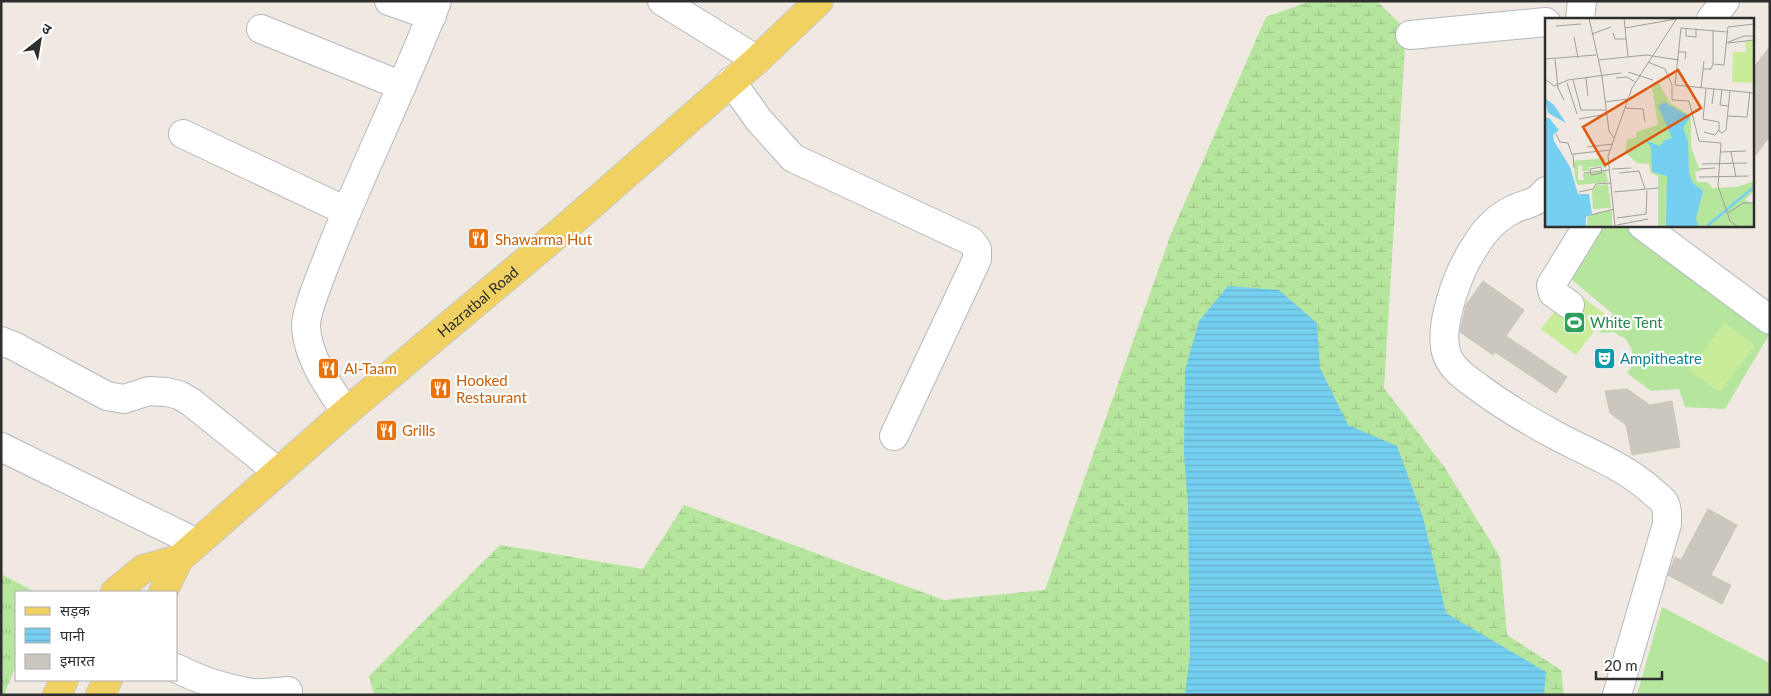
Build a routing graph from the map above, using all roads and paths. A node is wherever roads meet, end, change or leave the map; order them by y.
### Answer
1 (389, 1) edge
2 (662, 1) edge
3 (819, 1) edge
4 (1582, 1) edge
5 (1725, 1) edge
6 (435, 8) edge
7 (1579, 18) edge
8 (1712, 18) edge
9 (1545, 22) edge
10 (261, 29) dead end
11 (1410, 35) dead end
12 (757, 60) junction
13 (731, 82) junction
14 (402, 86) junction
15 (183, 134) dead end
16 (1545, 192) edge
17 (346, 211) junction
18 (1587, 226) edge
19 (1643, 226) edge
20 (1570, 305) dead end
21 (1770, 320) edge
22 (1, 341) edge
23 (346, 412) junction
24 (894, 436) dead end
25 (1, 448) edge
26 (278, 472) junction
27 (188, 551) junction
28 (116, 591) edge
29 (164, 591) edge
30 (178, 669) edge
31 (64, 681) edge
32 (107, 681) edge
33 (288, 691) dead end
34 (57, 695) edge
35 (100, 695) edge
36 (1617, 695) edge

1 - 6 street
2 - 12 street
3 - 12 main road, Hazratbal Road
4 - 7 street
5 - 8 street
6 - 14 street
9 - 11 street
10 - 14 street
12 - 13 main road, Hazratbal Road
13 - 23 main road, Hazratbal Road
13 - 24 street
14 - 17 street
15 - 17 street
16 - 36 street
17 - 23 street
18 - 20 street
19 - 21 street
22 - 26 street
23 - 26 main road, Hazratbal Road
25 - 27 street
26 - 27 main road, Hazratbal Road
27 - 28 main road, Hazratbal Road
27 - 29 main road, Hazratbal Road
30 - 33 street
31 - 34 main road
32 - 35 main road

